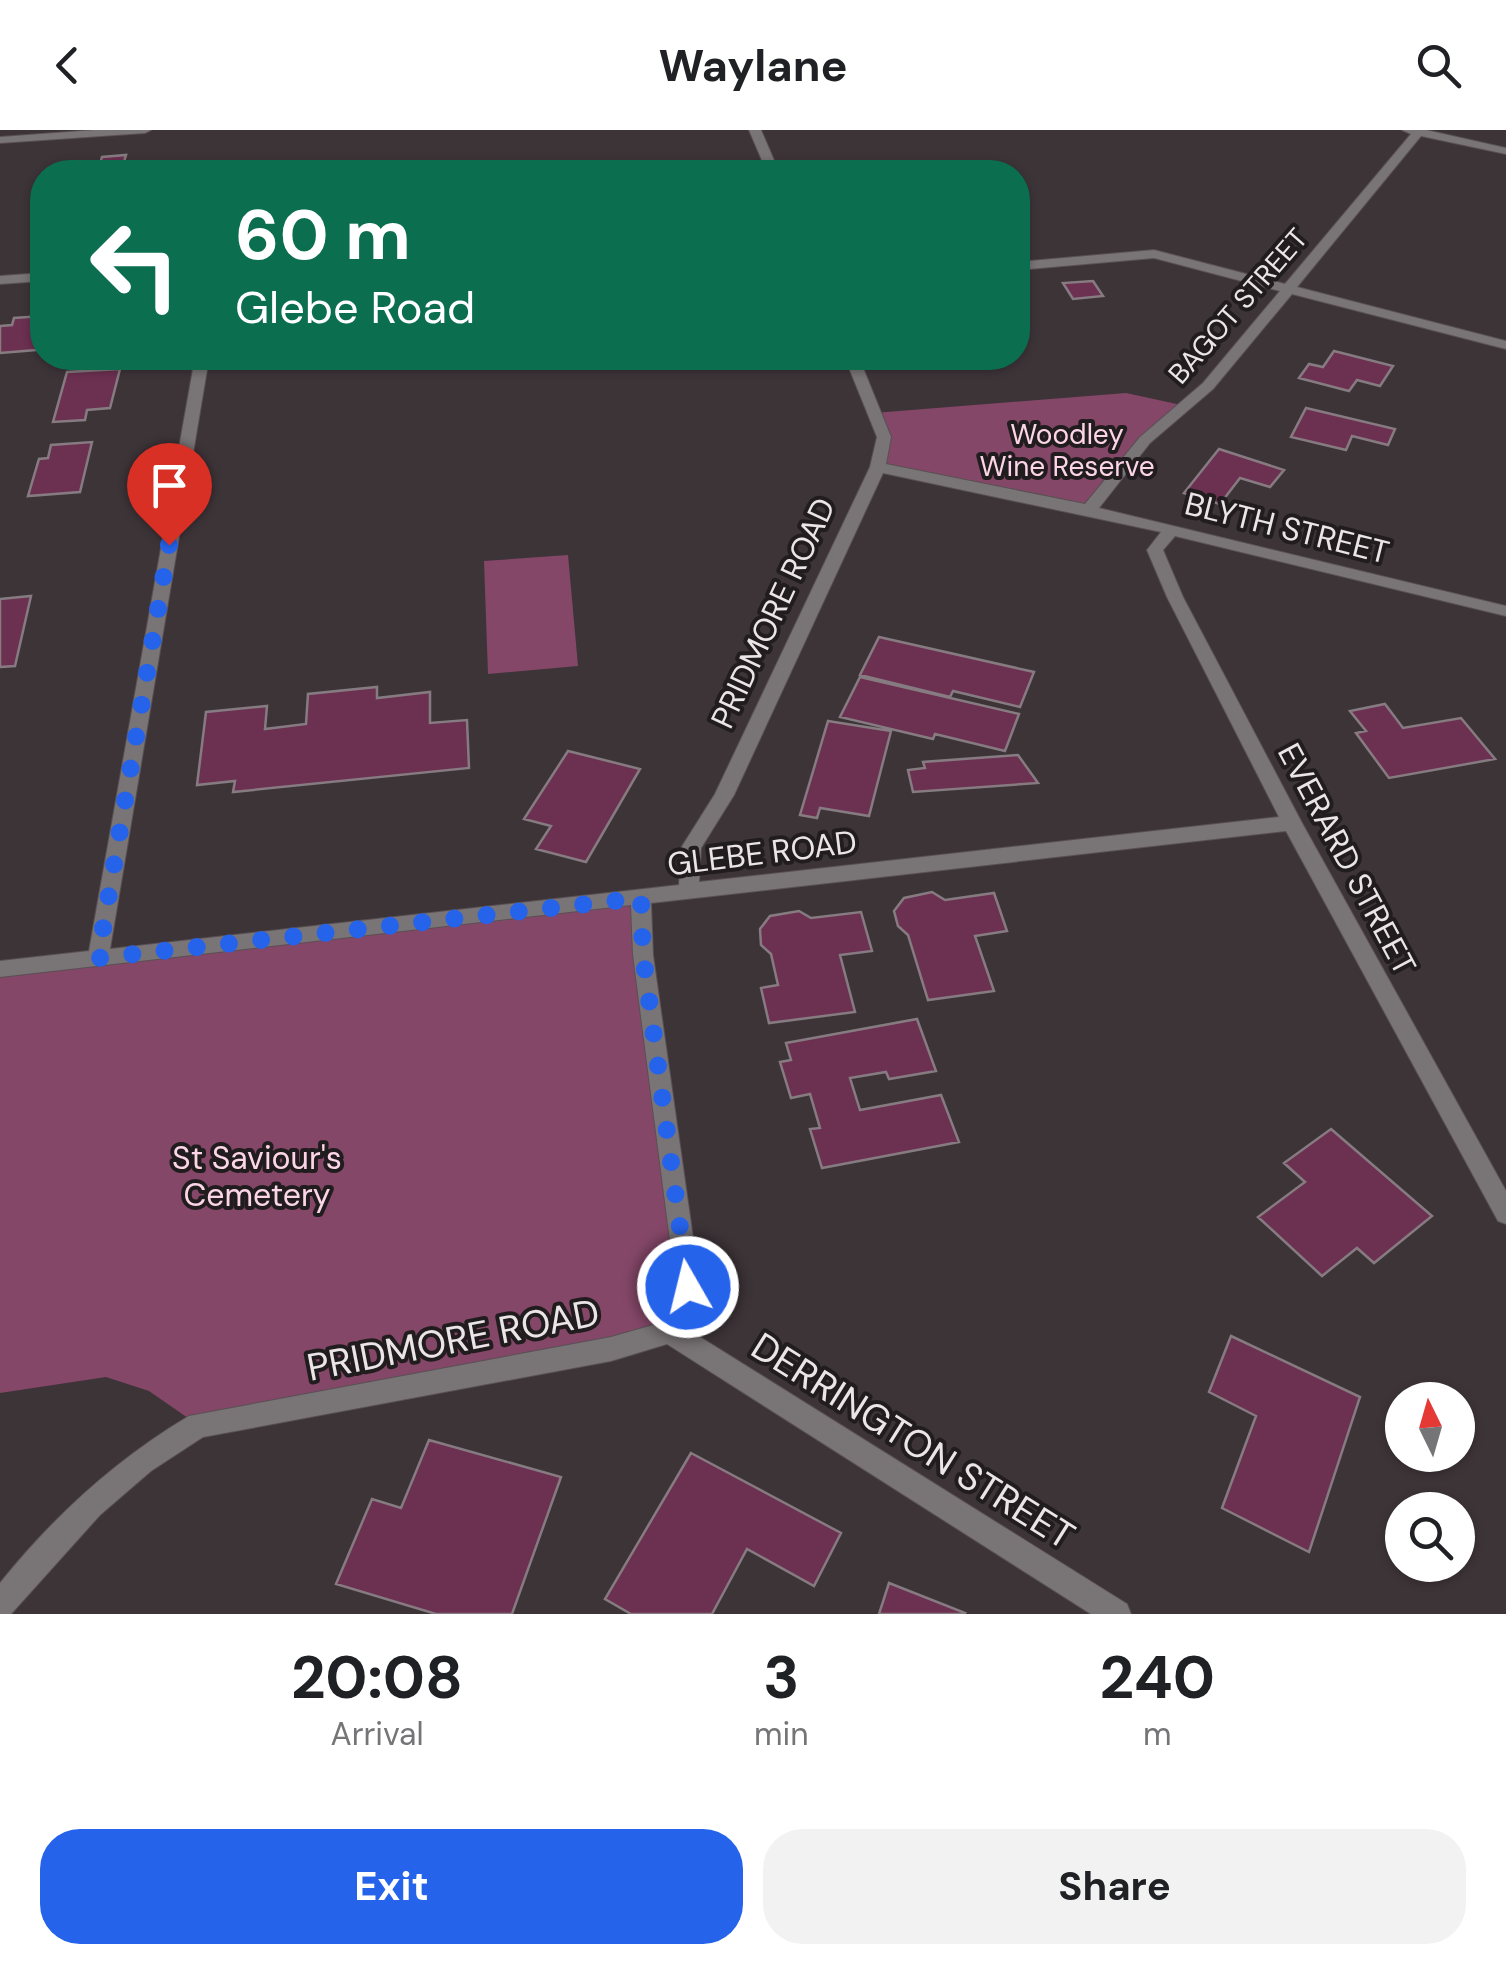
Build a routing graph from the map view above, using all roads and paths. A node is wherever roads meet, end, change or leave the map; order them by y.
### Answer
1 (146, 130) edge
2 (754, 130) edge
3 (1415, 131) edge
4 (0, 140) edge
5 (1506, 151) edge
6 (768, 160) edge
7 (1030, 265) edge
8 (30, 278) edge
9 (0, 280) edge
10 (1288, 289) junction
11 (1506, 344) edge
12 (200, 370) edge
13 (857, 370) edge
14 (878, 467) junction
15 (1089, 510) junction
16 (1171, 530) junction
17 (1506, 612) edge
18 (1292, 823) junction
19 (689, 892) junction
20 (641, 898) junction
21 (98, 958) junction
22 (0, 969) edge
23 (1506, 1214) edge
24 (669, 1332) junction
25 (0, 1605) edge
26 (1117, 1614) edge

1 - 4 street
2 - 6 street
3 - 5 street
3 - 10 street, BAGOT STREET
7 - 10 street
8 - 9 street
10 - 11 street
10 - 15 street, BAGOT STREET
12 - 21 street
13 - 14 street, PRIDMORE ROAD
14 - 15 street, BLYTH STREET
14 - 19 street, PRIDMORE ROAD
15 - 16 street, BLYTH STREET
16 - 17 street, BLYTH STREET
16 - 18 street, EVERARD STREET
18 - 19 street, GLEBE ROAD
18 - 23 street, EVERARD STREET
19 - 20 street, GLEBE ROAD
20 - 21 street, GLEBE ROAD
20 - 24 street
21 - 22 street, GLEBE ROAD
24 - 25 street, PRIDMORE ROAD
24 - 26 street, DERRINGTON STREET

